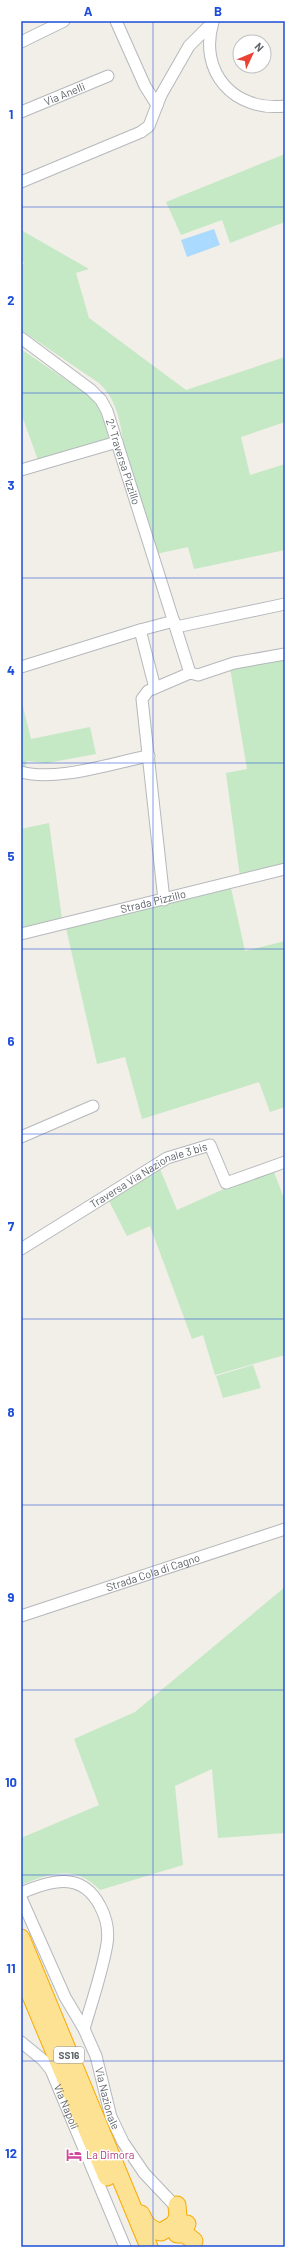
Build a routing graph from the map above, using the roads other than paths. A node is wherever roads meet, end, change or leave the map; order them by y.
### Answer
1 (64, 21) edge
2 (116, 21) edge
3 (213, 22) edge
4 (21, 42) edge
5 (108, 76) dead end
6 (157, 105) junction
7 (285, 106) edge
8 (21, 112) edge
9 (21, 182) edge
10 (21, 338) edge
11 (117, 442) junction
12 (21, 470) edge
13 (285, 604) edge
14 (175, 624) junction
15 (140, 630) junction
16 (285, 654) edge
17 (21, 667) edge
18 (190, 673) junction
19 (155, 688) junction
20 (149, 756) junction
21 (21, 772) edge
22 (285, 869) edge
23 (164, 900) junction
24 (21, 934) edge
25 (94, 1106) dead end
26 (21, 1137) edge
27 (285, 1162) edge
28 (21, 1249) edge
29 (285, 1529) edge
30 (21, 1616) edge
31 (21, 1893) edge
32 (21, 1898) edge
33 (21, 1938) edge
34 (23, 1976) edge
35 (21, 2003) edge
36 (21, 2010) edge
37 (43, 2026) junction
38 (84, 2029) junction
39 (21, 2042) edge
40 (117, 2171) junction
41 (177, 2205) joint
42 (179, 2228) junction
43 (195, 2244) edge
44 (125, 2247) edge
45 (136, 2247) edge
46 (149, 2247) edge
47 (160, 2247) edge

1 - 4 street
2 - 6 street
3 - 6 street
3 - 7 street
5 - 8 street, Via Anelli
6 - 9 street
10 - 11 street, 2^ Traversa Pizzillo
11 - 12 street
11 - 14 street, 2^ Traversa Pizzillo
13 - 14 street
14 - 15 street
14 - 18 street, 2^ Traversa Pizzillo
15 - 17 street
15 - 19 street
16 - 18 street
18 - 19 street
19 - 20 street
20 - 21 street
20 - 23 street
22 - 23 street, Strada Pizzillo
23 - 24 street, Strada Pizzillo
25 - 26 street
27 - 28 street, Traversa Via Nazionale 3 bis
29 - 30 street, Strada Cola di Cagno
31 - 38 street
32 - 38 street, Via Nazionale
33 - 40 highway, SS16
34 - 35 highway
34 - 37 highway, SS16
36 - 37 highway
37 - 45 highway, SS16
38 - 41 street, Via Nazionale
39 - 44 street, Via Napoli
40 - 42 highway
40 - 46 highway, SS16
41 - 42 highway
42 - 43 highway
42 - 47 highway

